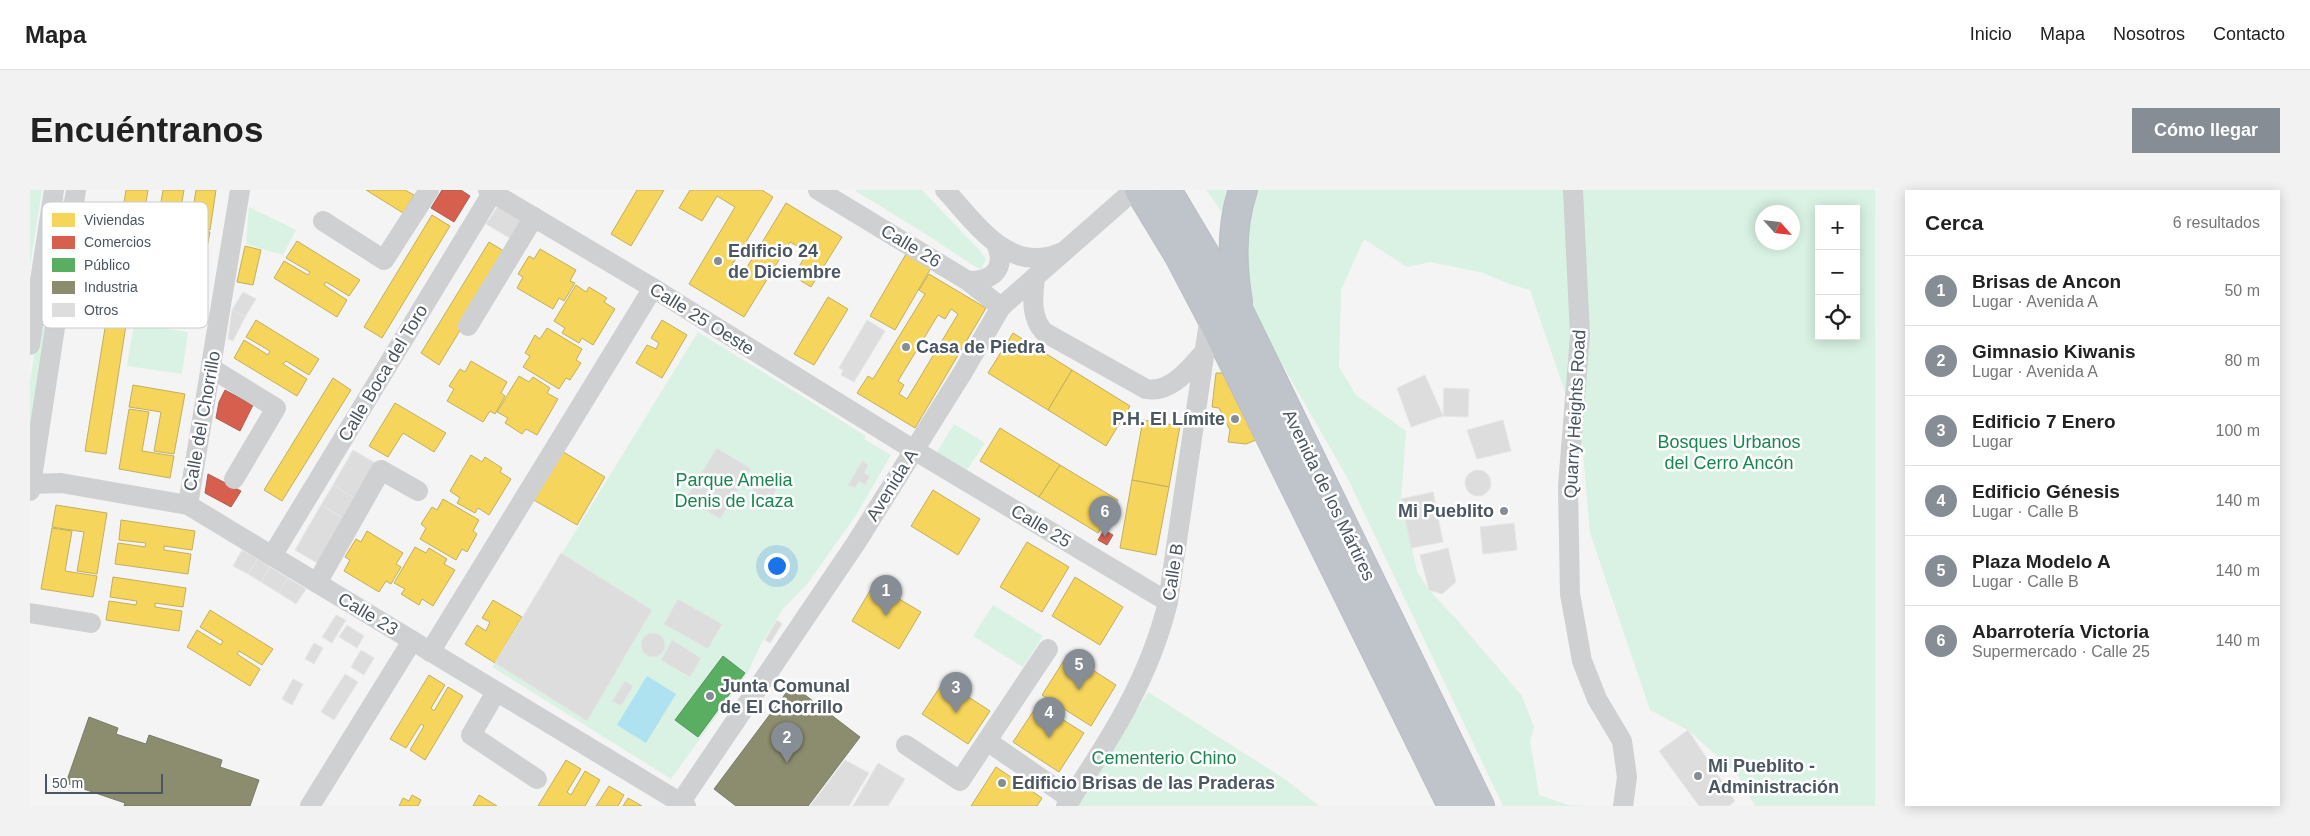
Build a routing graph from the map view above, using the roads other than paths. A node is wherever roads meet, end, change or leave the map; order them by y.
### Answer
1 (240, 190) edge
2 (429, 190) edge
3 (818, 190) edge
4 (945, 190) edge
5 (1243, 190) edge
6 (1573, 190) edge
7 (492, 191) edge
8 (1147, 192) edge
9 (53, 196) edge
10 (75, 196) edge
11 (534, 217) junction
12 (323, 221) dead end
13 (997, 246) junction
14 (1067, 250) junction
15 (42, 267) edge
16 (1035, 276) junction
17 (968, 281) junction
18 (653, 288) junction
19 (1000, 307) junction
20 (1240, 313) junction
21 (1210, 315) junction
22 (468, 326) dead end
23 (55, 328) edge
24 (30, 345) edge
25 (1206, 350) junction
26 (211, 368) junction
27 (914, 450) junction
28 (234, 479) dead end
29 (30, 486) edge
30 (418, 491) dead end
31 (188, 505) junction
32 (272, 556) junction
33 (317, 583) junction
34 (1168, 602) junction
35 (30, 613) edge
36 (91, 623) dead end
37 (412, 641) junction
38 (1048, 649) dead end
39 (430, 652) junction
40 (496, 692) junction
41 (987, 741) junction
42 (906, 745) dead end
43 (537, 779) dead end
44 (1068, 802) edge
45 (682, 805) edge
46 (310, 806) edge
47 (1452, 806) edge
48 (1480, 806) edge
49 (1623, 806) edge

1 - 26 street, Calle del Chorrillo
2 - 12 street
3 - 17 street, Calle 26
4 - 13 street
5 - 20 highway
6 - 49 street, Quarry Heights Road
7 - 11 street, Calle 25 Oeste
7 - 32 street, Calle Boca del Toro
8 - 14 street, Avenida A
8 - 20 highway, Avenida de los Mártires
8 - 21 highway, Avenida de los Mártires
9 - 10 street
11 - 18 street, Calle 25 Oeste
11 - 22 street
13 - 14 street
13 - 17 street
14 - 16 street, Avenida A
15 - 24 street
16 - 19 street, Avenida A
16 - 25 street
17 - 19 street, Calle 26
18 - 27 street, Calle 25 Oeste
18 - 39 street
19 - 27 street, Avenida A
20 - 48 highway, Avenida de los Mártires
21 - 25 street, Calle B
21 - 47 highway, Avenida de los Mártires
23 - 29 street
25 - 34 street, Calle B
26 - 28 street
26 - 31 street, Calle del Chorrillo
27 - 34 street, Calle 25
27 - 45 street, Avenida A
29 - 31 street, Calle 23
30 - 33 street
31 - 32 street, Calle 23
32 - 33 street, Calle 23
33 - 37 street, Calle 23
34 - 44 street, Calle B
35 - 36 street
37 - 39 street, Calle 23
37 - 46 street
38 - 41 street
39 - 40 street, Calle 23
40 - 43 street
40 - 45 street, Calle 23
41 - 42 street
41 - 44 street

